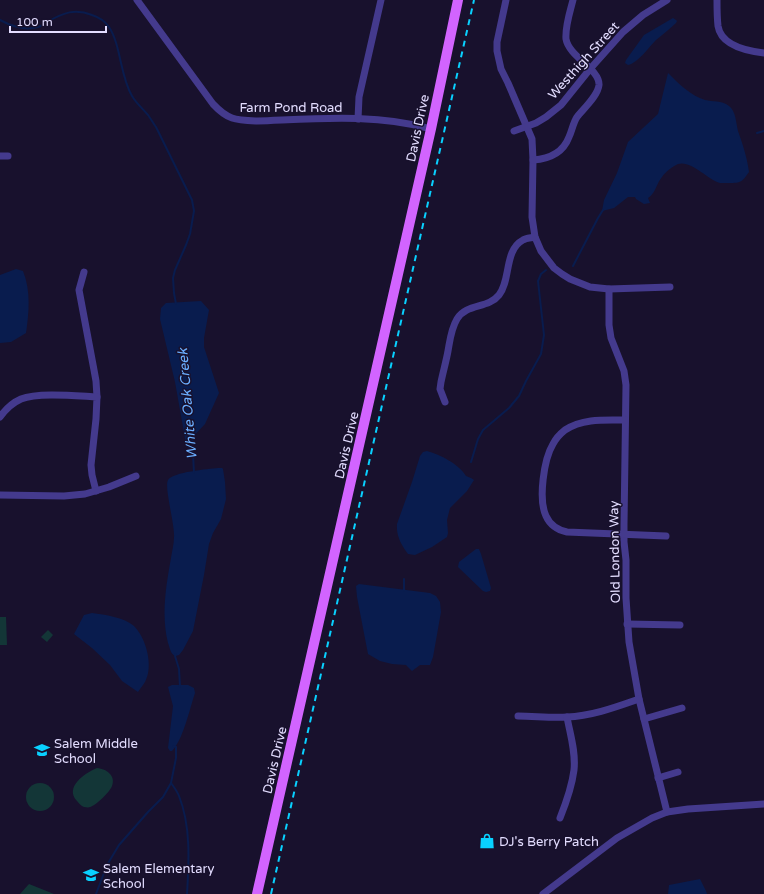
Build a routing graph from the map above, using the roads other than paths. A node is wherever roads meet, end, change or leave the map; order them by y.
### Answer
1 (137, 0) edge
2 (381, 0) edge
3 (458, 0) edge
4 (506, 0) edge
5 (573, 0) edge
6 (667, 0) edge
7 (717, 0) edge
8 (659, 2) edge
9 (764, 52) edge
10 (590, 69) junction
11 (358, 119) junction
12 (526, 126) junction
13 (431, 129) junction
14 (514, 131) dead end
15 (0, 156) edge
16 (8, 156) dead end
17 (533, 160) junction
18 (535, 237) junction
19 (84, 272) dead end
20 (670, 287) dead end
21 (609, 289) junction
22 (97, 397) junction
23 (445, 402) dead end
24 (0, 417) edge
25 (626, 420) junction
26 (136, 476) dead end
27 (96, 491) junction
28 (0, 495) edge
29 (624, 534) junction
30 (666, 536) dead end
31 (627, 624) junction
32 (680, 624) dead end
33 (639, 699) junction
34 (682, 708) dead end
35 (518, 716) dead end
36 (567, 717) junction
37 (644, 719) junction
38 (678, 772) dead end
39 (658, 778) junction
40 (764, 804) edge
41 (667, 812) junction
42 (560, 818) dead end
43 (257, 894) edge
44 (543, 894) edge

1 - 11 street, Farm Pond Road
2 - 11 street
3 - 13 main road, Davis Drive
4 - 12 street
5 - 10 street
6 - 8 street, Westhigh Street
7 - 9 street
8 - 10 street, Westhigh Street
10 - 12 street, Westhigh Street
10 - 17 street
11 - 13 street, Farm Pond Road
12 - 14 street, Westhigh Street
12 - 17 street
13 - 43 main road, Davis Drive
15 - 16 street
17 - 18 street
18 - 21 street
18 - 23 street
19 - 22 street
20 - 21 street
21 - 25 street, Old London Way
22 - 24 street
22 - 27 street
25 - 29 street, Old London Way
25 - 29 street
26 - 27 street
27 - 28 street
29 - 30 street
29 - 31 street, Old London Way
31 - 32 street
31 - 33 street, Old London Way
33 - 36 street
33 - 37 street, Old London Way
34 - 37 street
35 - 36 street
36 - 42 street
37 - 39 street, Old London Way
38 - 39 street
39 - 41 street, Old London Way
40 - 41 street
41 - 44 street

